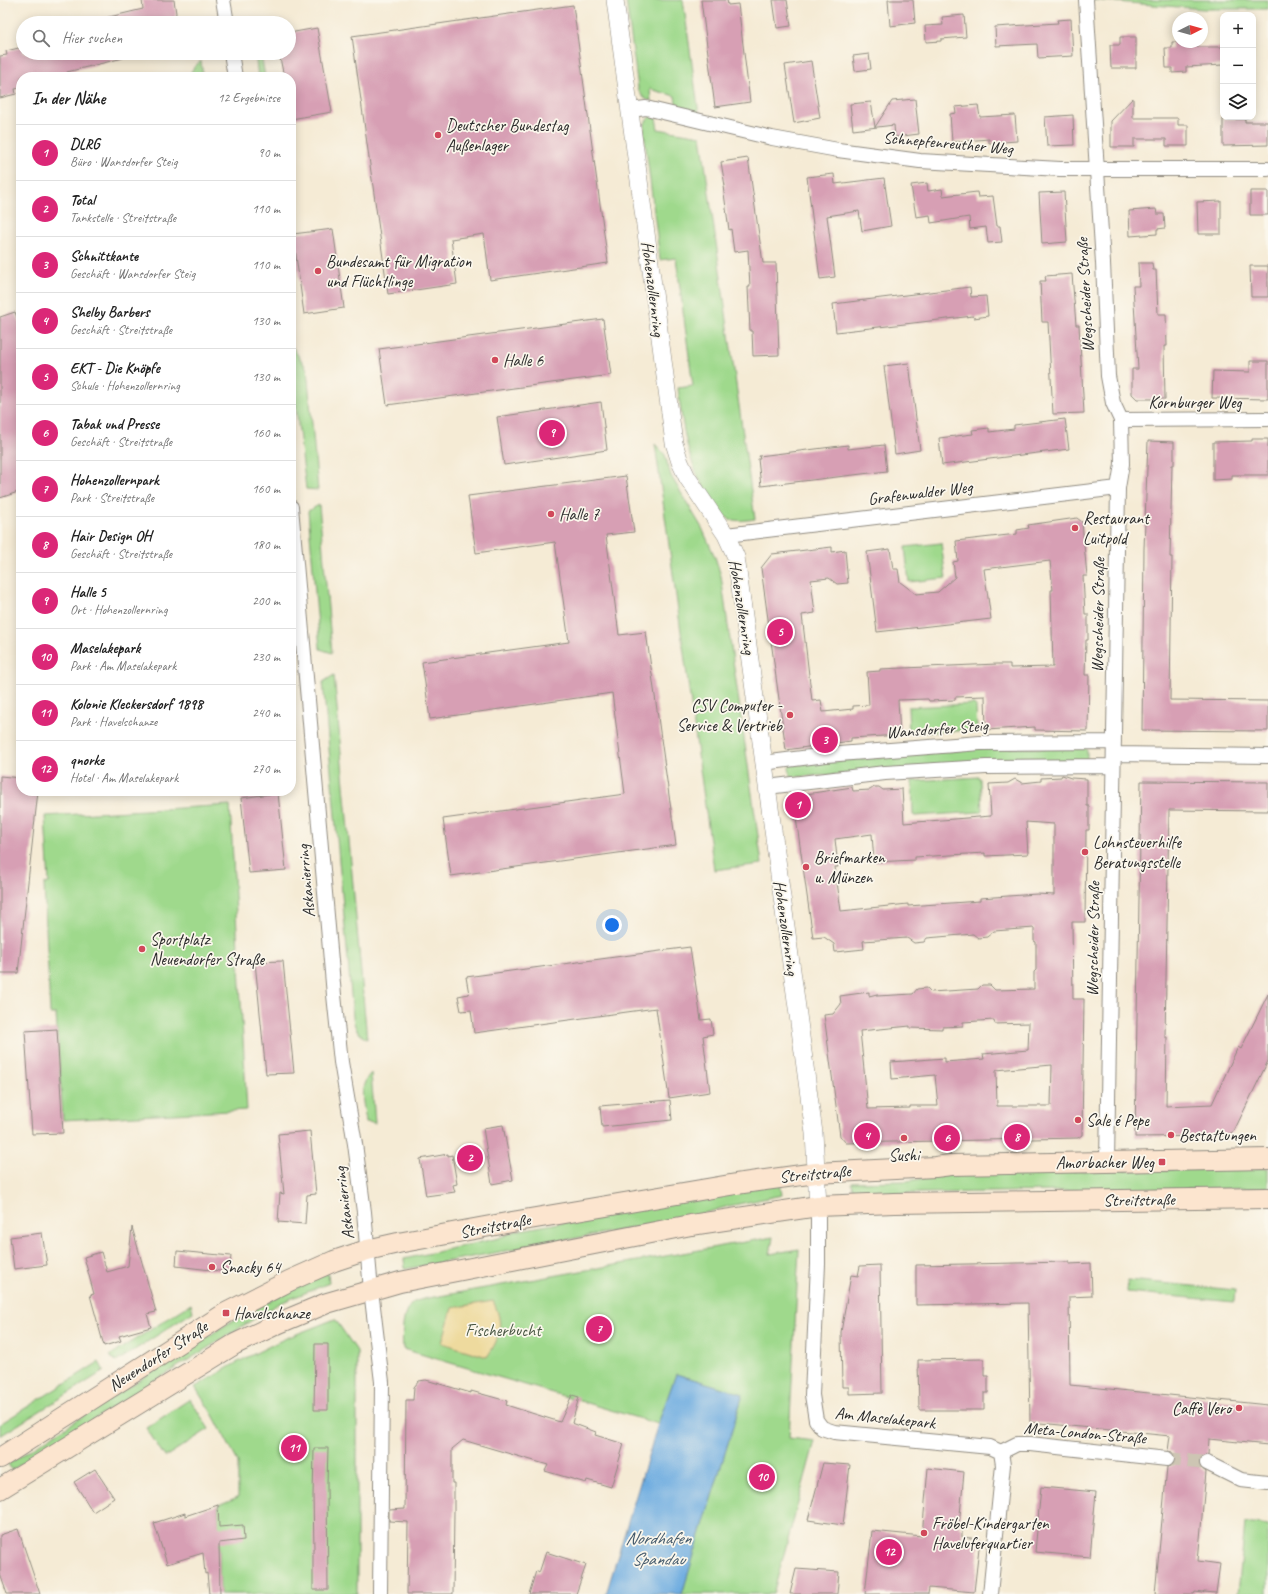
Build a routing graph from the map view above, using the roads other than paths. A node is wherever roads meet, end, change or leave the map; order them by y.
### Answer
1 (223, 0) edge
2 (616, 0) edge
3 (1086, 0) edge
4 (226, 16) edge
5 (232, 60) edge
6 (234, 72) edge
7 (630, 110) junction
8 (1268, 169) edge
9 (1096, 170) junction
10 (1268, 419) edge
11 (1121, 420) junction
12 (1118, 488) junction
13 (726, 534) junction
14 (296, 564) edge
15 (1114, 754) junction
16 (1268, 756) edge
17 (763, 763) junction
18 (767, 787) junction
19 (1268, 1159) edge
20 (1107, 1162) junction
21 (816, 1173) junction
22 (1268, 1198) edge
23 (818, 1206) junction
24 (368, 1250) junction
25 (371, 1290) junction
26 (1001, 1452) junction
27 (0, 1458) edge
28 (1168, 1459) tunnel mouth
29 (1207, 1463) tunnel mouth
30 (1268, 1483) edge
31 (0, 1489) edge
32 (380, 1594) edge
33 (990, 1594) edge

1 - 4 street
2 - 7 street, Hohenzollernring
3 - 9 street, Wegscheider Straße
5 - 6 street
7 - 9 street, Schnepfenreuther Weg
7 - 13 street, Hohenzollernring
8 - 9 street, Schnepfenreuther Weg
9 - 11 street, Wegscheider Straße
10 - 11 street, Kornburger Weg
11 - 12 street, Wegscheider Straße
12 - 13 street, Grafenwalder Weg
12 - 15 street, Wegscheider Straße
13 - 17 street, Hohenzollernring
14 - 24 street, Askanierring
15 - 16 street, Wansdorfer Steig
15 - 17 street, Wansdorfer Steig
15 - 18 street, Wansdorfer Steig
15 - 20 street, Wegscheider Straße
17 - 18 street, Hohenzollernring
18 - 21 street, Hohenzollernring
19 - 20 main road, Streitstraße
20 - 21 main road, Streitstraße
21 - 23 street, Hohenzollernring
21 - 24 main road, Streitstraße
22 - 23 main road, Streitstraße
23 - 25 main road, Streitstraße
23 - 26 street, Am Maselakepark
24 - 25 street
24 - 27 main road, Neuendorfer Straße
25 - 31 main road, Neuendorfer Straße
25 - 32 street
26 - 28 street, Meta-London-Straße
26 - 33 street
29 - 30 street

